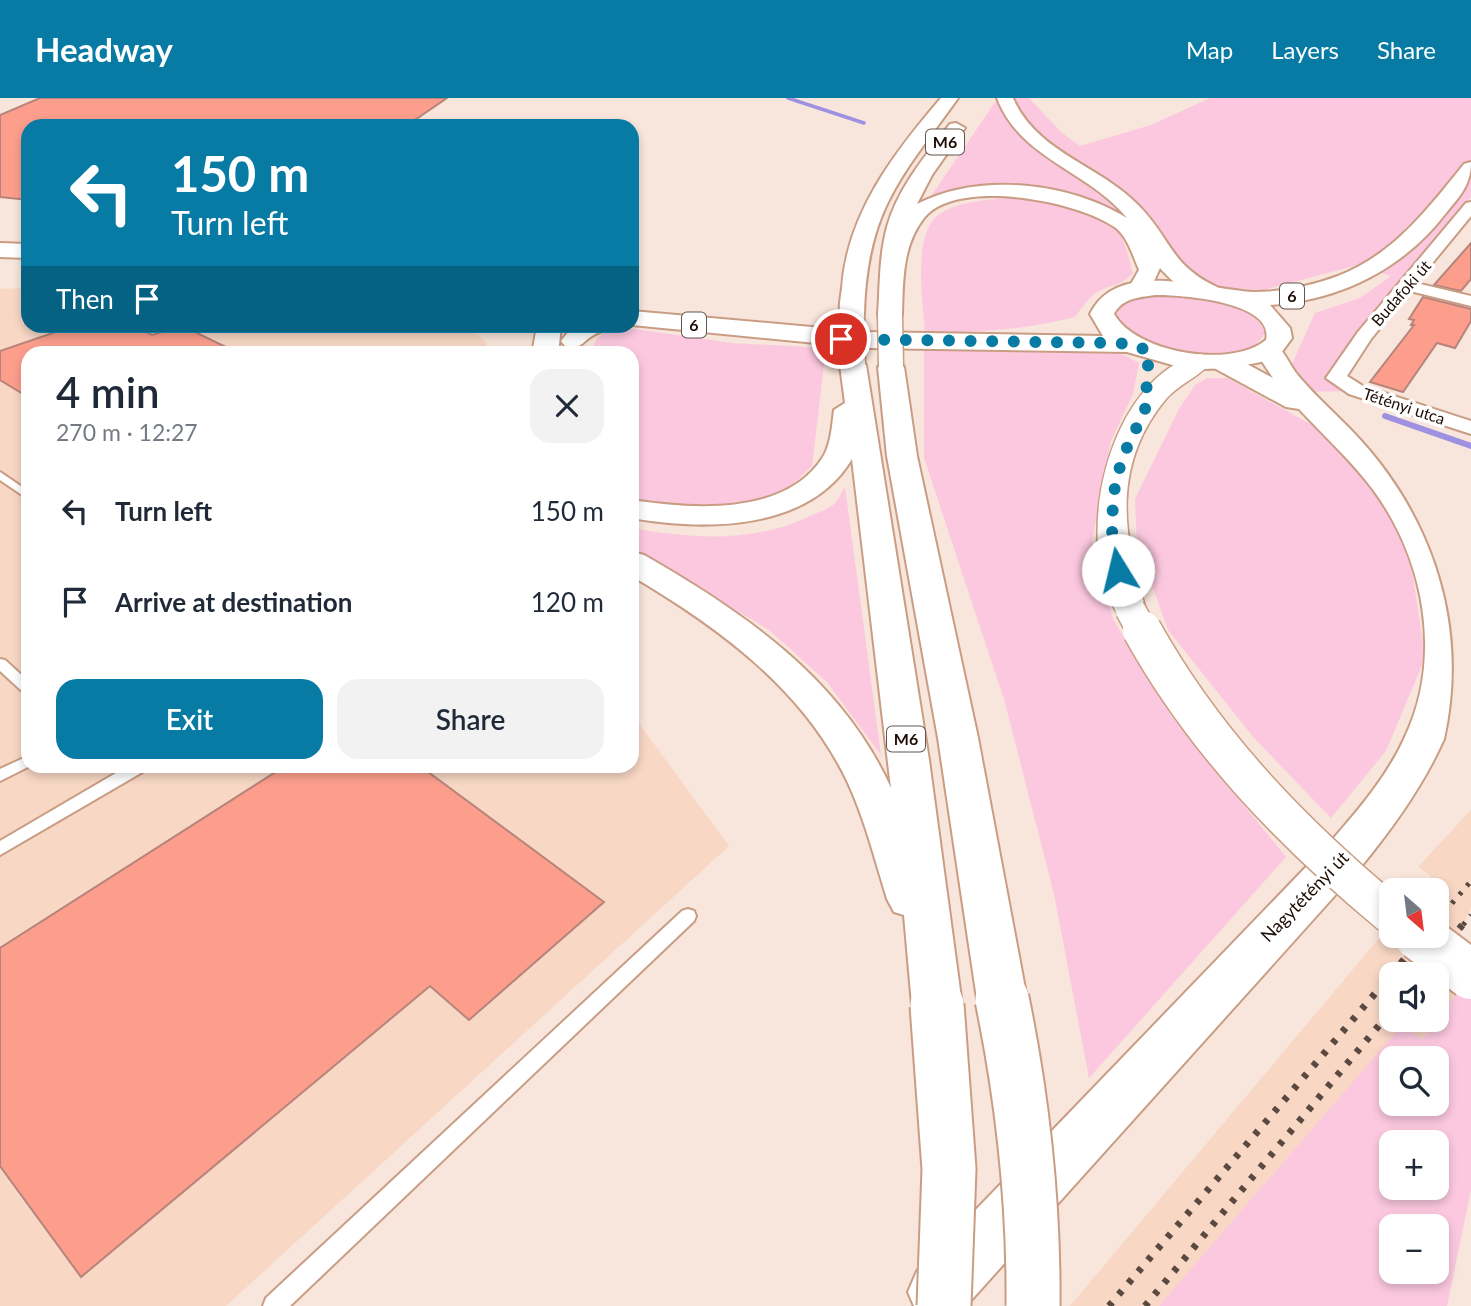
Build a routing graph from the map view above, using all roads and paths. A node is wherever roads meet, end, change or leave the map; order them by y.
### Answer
1 (950, 98) edge
2 (1005, 98) edge
3 (971, 108) dead end
4 (1471, 168) edge
5 (1462, 191) edge
6 (1466, 213) edge
7 (1435, 214) junction
8 (1421, 232) junction
9 (1454, 239) junction
10 (0, 250) edge
11 (21, 251) edge
12 (893, 261) junction
13 (1360, 277) junction
14 (1408, 286) junction
15 (1140, 289) junction
16 (1215, 293) junction
17 (1471, 301) edge
18 (639, 319) edge
19 (1103, 321) junction
20 (1273, 321) junction
21 (980, 342) junction
22 (1140, 348) junction
23 (1268, 351) junction
24 (1212, 361) junction
25 (853, 373) junction
26 (1331, 400) junction
27 (1145, 410) junction
28 (1471, 428) edge
29 (1, 476) edge
30 (21, 491) edge
31 (639, 510) edge
32 (639, 566) edge
33 (0, 663) edge
34 (21, 682) edge
35 (21, 765) edge
36 (129, 773) edge
37 (0, 776) edge
38 (0, 849) edge
39 (1379, 905) edge
40 (688, 916) dead end
41 (1435, 948) edge
42 (1471, 975) edge
43 (935, 985) junction
44 (274, 1306) edge
45 (925, 1306) edge
46 (944, 1306) edge
47 (1033, 1306) edge

1 - 25 main road, M6, bridge
2 - 16 main road
3 - 12 main road, M6
4 - 5 main road, Budafoki út / 6
5 - 7 main road, Budafoki út / 6
6 - 7 street
6 - 9 street, Budafoki út
7 - 8 main road, Budafoki út / 6
8 - 9 street
8 - 13 main road, Budafoki út / 6
9 - 14 street, Budafoki út
10 - 11 main road
12 - 15 main road
12 - 47 main road, M6, bridge
13 - 16 main road, Budafoki út / 6
13 - 20 main road, Budafoki út / 6
14 - 17 street
14 - 26 street, Budafoki út
15 - 16 main road, 6
15 - 19 main road, 6
16 - 20 main road, 6
18 - 21 main road, 6
19 - 21 main road, 6
19 - 22 main road, 6
20 - 23 main road, 6
21 - 22 main road, 6
22 - 24 main road, 6
22 - 27 street
23 - 24 main road, 6
23 - 26 main road, Nagytétényi út
24 - 26 main road, Nagytétényi út
24 - 27 street
25 - 31 main road
25 - 43 main road, M6
26 - 28 street, Tétényi utca
26 - 45 main road, Nagytétényi út
27 - 39 street, bridge
29 - 30 lane
32 - 43 main road
33 - 34 lane
35 - 37 lane
36 - 38 lane
40 - 44 lane
41 - 42 street, bridge
43 - 46 main road, M6, bridge

